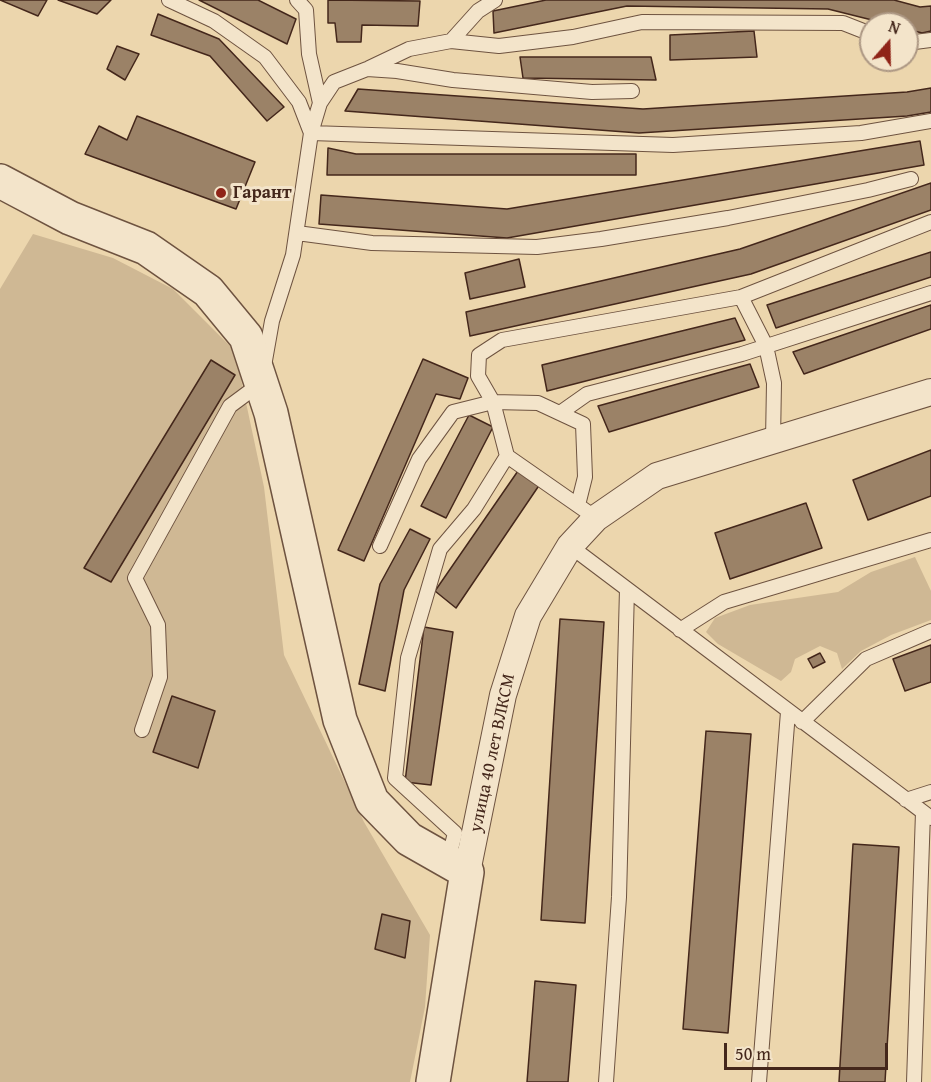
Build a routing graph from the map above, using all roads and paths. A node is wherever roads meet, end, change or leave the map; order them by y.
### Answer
1 (169, 0) edge
2 (297, 0) edge
3 (495, 0) edge
4 (475, 6) edge
5 (859, 29) edge
6 (451, 40) junction
7 (367, 69) junction
8 (632, 92) dead end
9 (320, 103) junction
10 (931, 122) edge
11 (311, 133) junction
12 (911, 179) dead end
13 (0, 181) edge
14 (931, 222) edge
15 (297, 233) junction
16 (931, 293) edge
17 (741, 297) junction
18 (766, 346) junction
19 (261, 383) junction
20 (929, 390) edge
21 (492, 402) junction
22 (560, 413) junction
23 (773, 440) junction
24 (507, 456) junction
25 (587, 511) junction
26 (931, 540) edge
27 (380, 546) dead end
28 (570, 546) junction
29 (627, 589) junction
30 (680, 630) junction
31 (931, 631) edge
32 (788, 712) junction
33 (802, 722) junction
34 (142, 730) dead end
35 (931, 792) edge
36 (906, 800) junction
37 (927, 815) edge
38 (458, 866) junction
39 (433, 1082) edge
40 (606, 1082) edge
41 (759, 1082) edge
42 (914, 1082) edge

1 - 11 lane
2 - 9 lane
3 - 4 lane
4 - 6 lane
5 - 6 lane
6 - 7 lane
7 - 8 lane
7 - 9 lane
9 - 11 lane
10 - 11 lane
11 - 15 lane
12 - 15 lane
13 - 19 street
14 - 17 lane
15 - 19 lane
16 - 18 lane
17 - 18 lane
17 - 21 lane
18 - 22 lane
18 - 23 lane
19 - 34 lane
19 - 38 street
20 - 23 street, улица 40 лет ВЛКСМ
21 - 22 lane
21 - 24 lane
21 - 27 lane
22 - 25 lane
23 - 25 street, улица 40 лет ВЛКСМ
24 - 25 lane
24 - 38 lane
25 - 28 street, улица 40 лет ВЛКСМ
26 - 30 lane
28 - 29 lane
28 - 38 street, улица 40 лет ВЛКСМ
29 - 30 lane
29 - 40 lane
30 - 32 lane
31 - 33 lane
32 - 33 lane
32 - 41 lane
33 - 36 lane
35 - 36 lane
36 - 37 lane
37 - 42 lane
38 - 39 street, улица 40 лет ВЛКСМ

